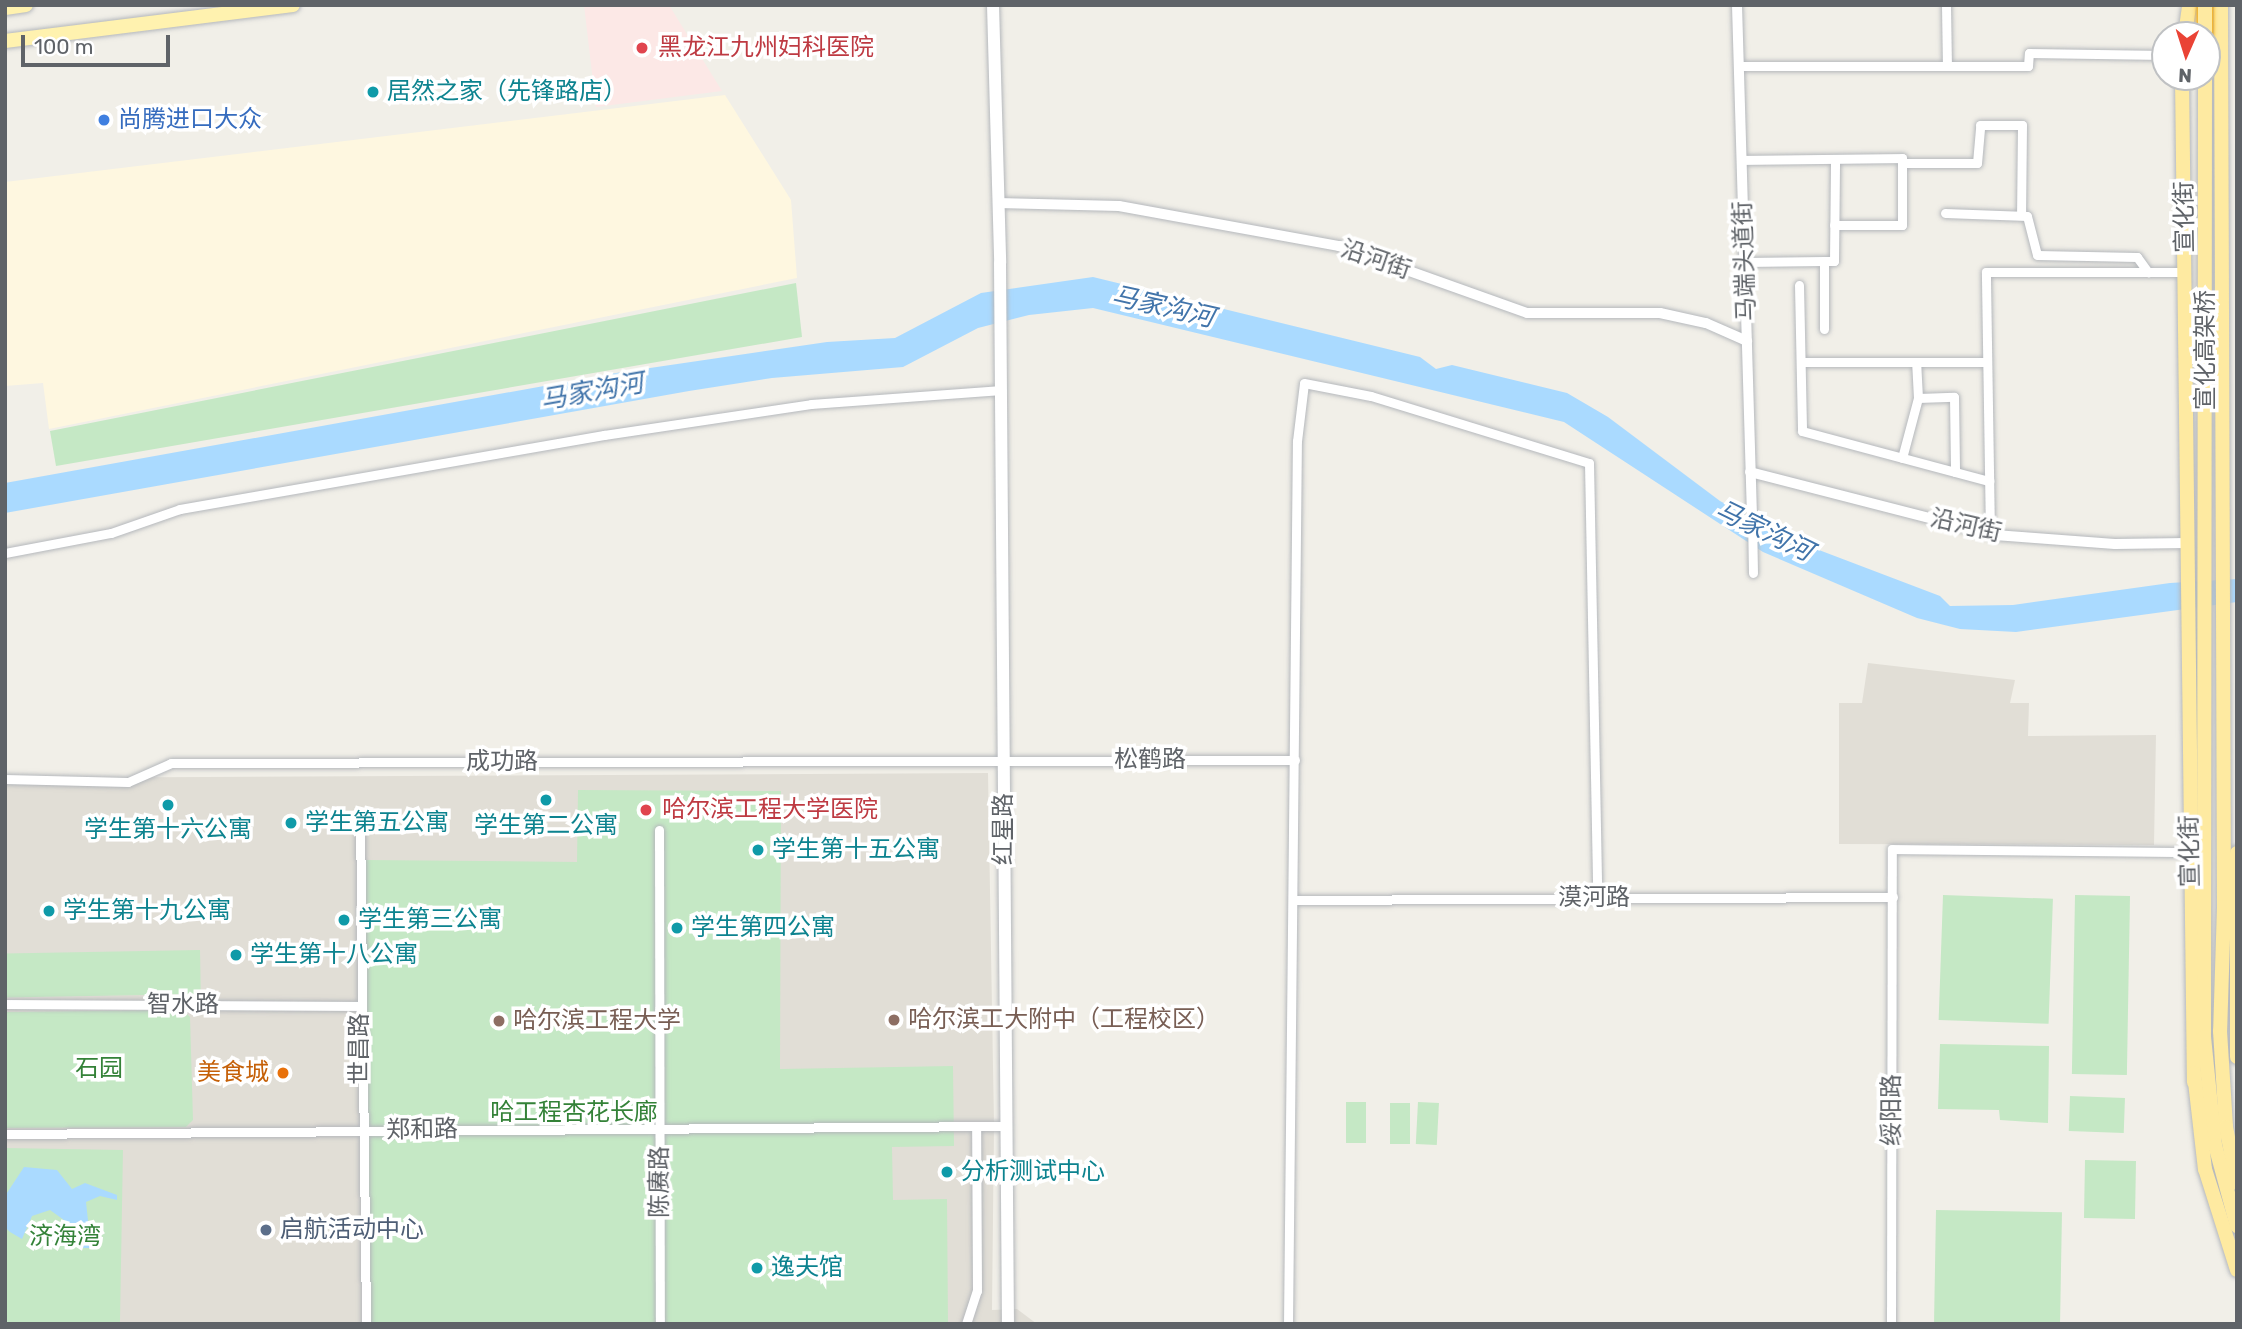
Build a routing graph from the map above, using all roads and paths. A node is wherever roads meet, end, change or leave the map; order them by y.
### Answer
1 (26, 5) edge
2 (293, 5) edge
3 (993, 5) edge
4 (1737, 5) edge
5 (1946, 5) edge
6 (5, 8) edge
7 (205, 10) edge
8 (183, 12) edge
9 (5, 41) edge
10 (2151, 55) edge
11 (1740, 66) junction
12 (1947, 66) junction
13 (2182, 91) edge
14 (2205, 91) edge
15 (2220, 91) edge
16 (1835, 159) junction
17 (1742, 160) junction
18 (1902, 163) junction
19 (998, 202) junction
20 (1945, 213) dead end
21 (2021, 215) junction
22 (1834, 225) junction
23 (1824, 261) junction
24 (1745, 262) junction
25 (2148, 272) junction
26 (2185, 272) junction
27 (1799, 285) dead end
28 (1824, 329) dead end
29 (1747, 341) junction
30 (1801, 362) junction
31 (1916, 362) junction
32 (1987, 362) junction
33 (1001, 390) junction
34 (1918, 398) junction
35 (1902, 457) junction
36 (1750, 472) junction
37 (1955, 472) junction
38 (1989, 481) junction
39 (1752, 516) joint
40 (1990, 534) junction
41 (2186, 543) junction
42 (5, 553) edge
43 (1753, 573) dead end
44 (2223, 623) joint
45 (1004, 760) junction
46 (1295, 760) junction
47 (5, 779) edge
48 (360, 816) dead end
49 (659, 830) dead end
50 (2195, 852) junction
51 (2237, 853) edge
52 (2202, 890) junction
53 (2237, 896) edge
54 (1893, 897) junction
55 (1597, 898) junction
56 (1294, 900) junction
57 (2232, 910) edge
58 (2236, 981) edge
59 (5, 1004) edge
60 (360, 1006) junction
61 (2237, 1058) edge
62 (2237, 1074) edge
63 (2194, 1082) junction
64 (660, 1126) junction
65 (976, 1126) junction
66 (1006, 1126) junction
67 (361, 1131) junction
68 (5, 1134) edge
69 (2237, 1183) edge
70 (2237, 1226) edge
71 (2237, 1270) edge
72 (366, 1324) edge
73 (660, 1324) edge
74 (966, 1324) edge
75 (1008, 1324) edge
76 (1288, 1324) edge
77 (1891, 1324) edge

1 - 6 main road
2 - 7 main road
3 - 19 main road, 红星路
4 - 11 street, 马端头道街
5 - 12 street
7 - 8 main road
8 - 9 main road
10 - 12 street
11 - 12 street
11 - 17 street, 马端头道街
13 - 26 highway, 宣化街
14 - 50 highway, 宣化高架桥
15 - 44 highway, 宣化高架桥
16 - 17 street
16 - 18 street
16 - 22 street
17 - 24 street, 马端头道街
18 - 21 street
18 - 22 street
19 - 29 street, 沿河街
19 - 33 main road, 红星路
20 - 21 street
21 - 25 street
22 - 23 street
23 - 24 street
23 - 28 street
24 - 29 street, 马端头道街
25 - 26 street
25 - 32 street
26 - 41 highway, 宣化街
27 - 30 street
29 - 36 street, 马端头道街
30 - 31 street
30 - 35 street
31 - 32 street
31 - 34 street
32 - 38 street
33 - 42 street
33 - 45 main road, 红星路
34 - 35 street
34 - 37 street
35 - 37 street
36 - 39 street, 马端头道街
36 - 40 street, 沿河街
37 - 38 street
38 - 40 street
39 - 43 street
40 - 41 street, 沿河街
41 - 50 highway, 宣化街
44 - 57 highway, 宣化街
45 - 46 street, 松鹤路
45 - 47 street, 成功路
45 - 66 main road, 红星路
46 - 55 street
46 - 56 street
48 - 60 street, 世昌路
49 - 64 street, 陈赓路
50 - 52 highway
50 - 54 street, 绥阳路
50 - 63 highway, 宣化街
51 - 53 highway, 宣化街
52 - 63 highway
52 - 70 highway
53 - 57 highway, 宣化街
54 - 55 street, 漠河路
54 - 77 street, 绥阳路
55 - 56 street, 漠河路
56 - 76 street
57 - 58 highway, 宣化街
57 - 62 highway
57 - 69 highway, 宣化街
58 - 61 highway, 宣化街
59 - 60 street, 智水路
60 - 67 street, 世昌路
63 - 71 highway
64 - 65 street, 郑和路
64 - 67 street, 郑和路
64 - 73 street, 陈赓路
65 - 66 street, 郑和路
65 - 74 street
66 - 75 main road, 红星路
67 - 68 street, 郑和路
67 - 72 street, 世昌路

